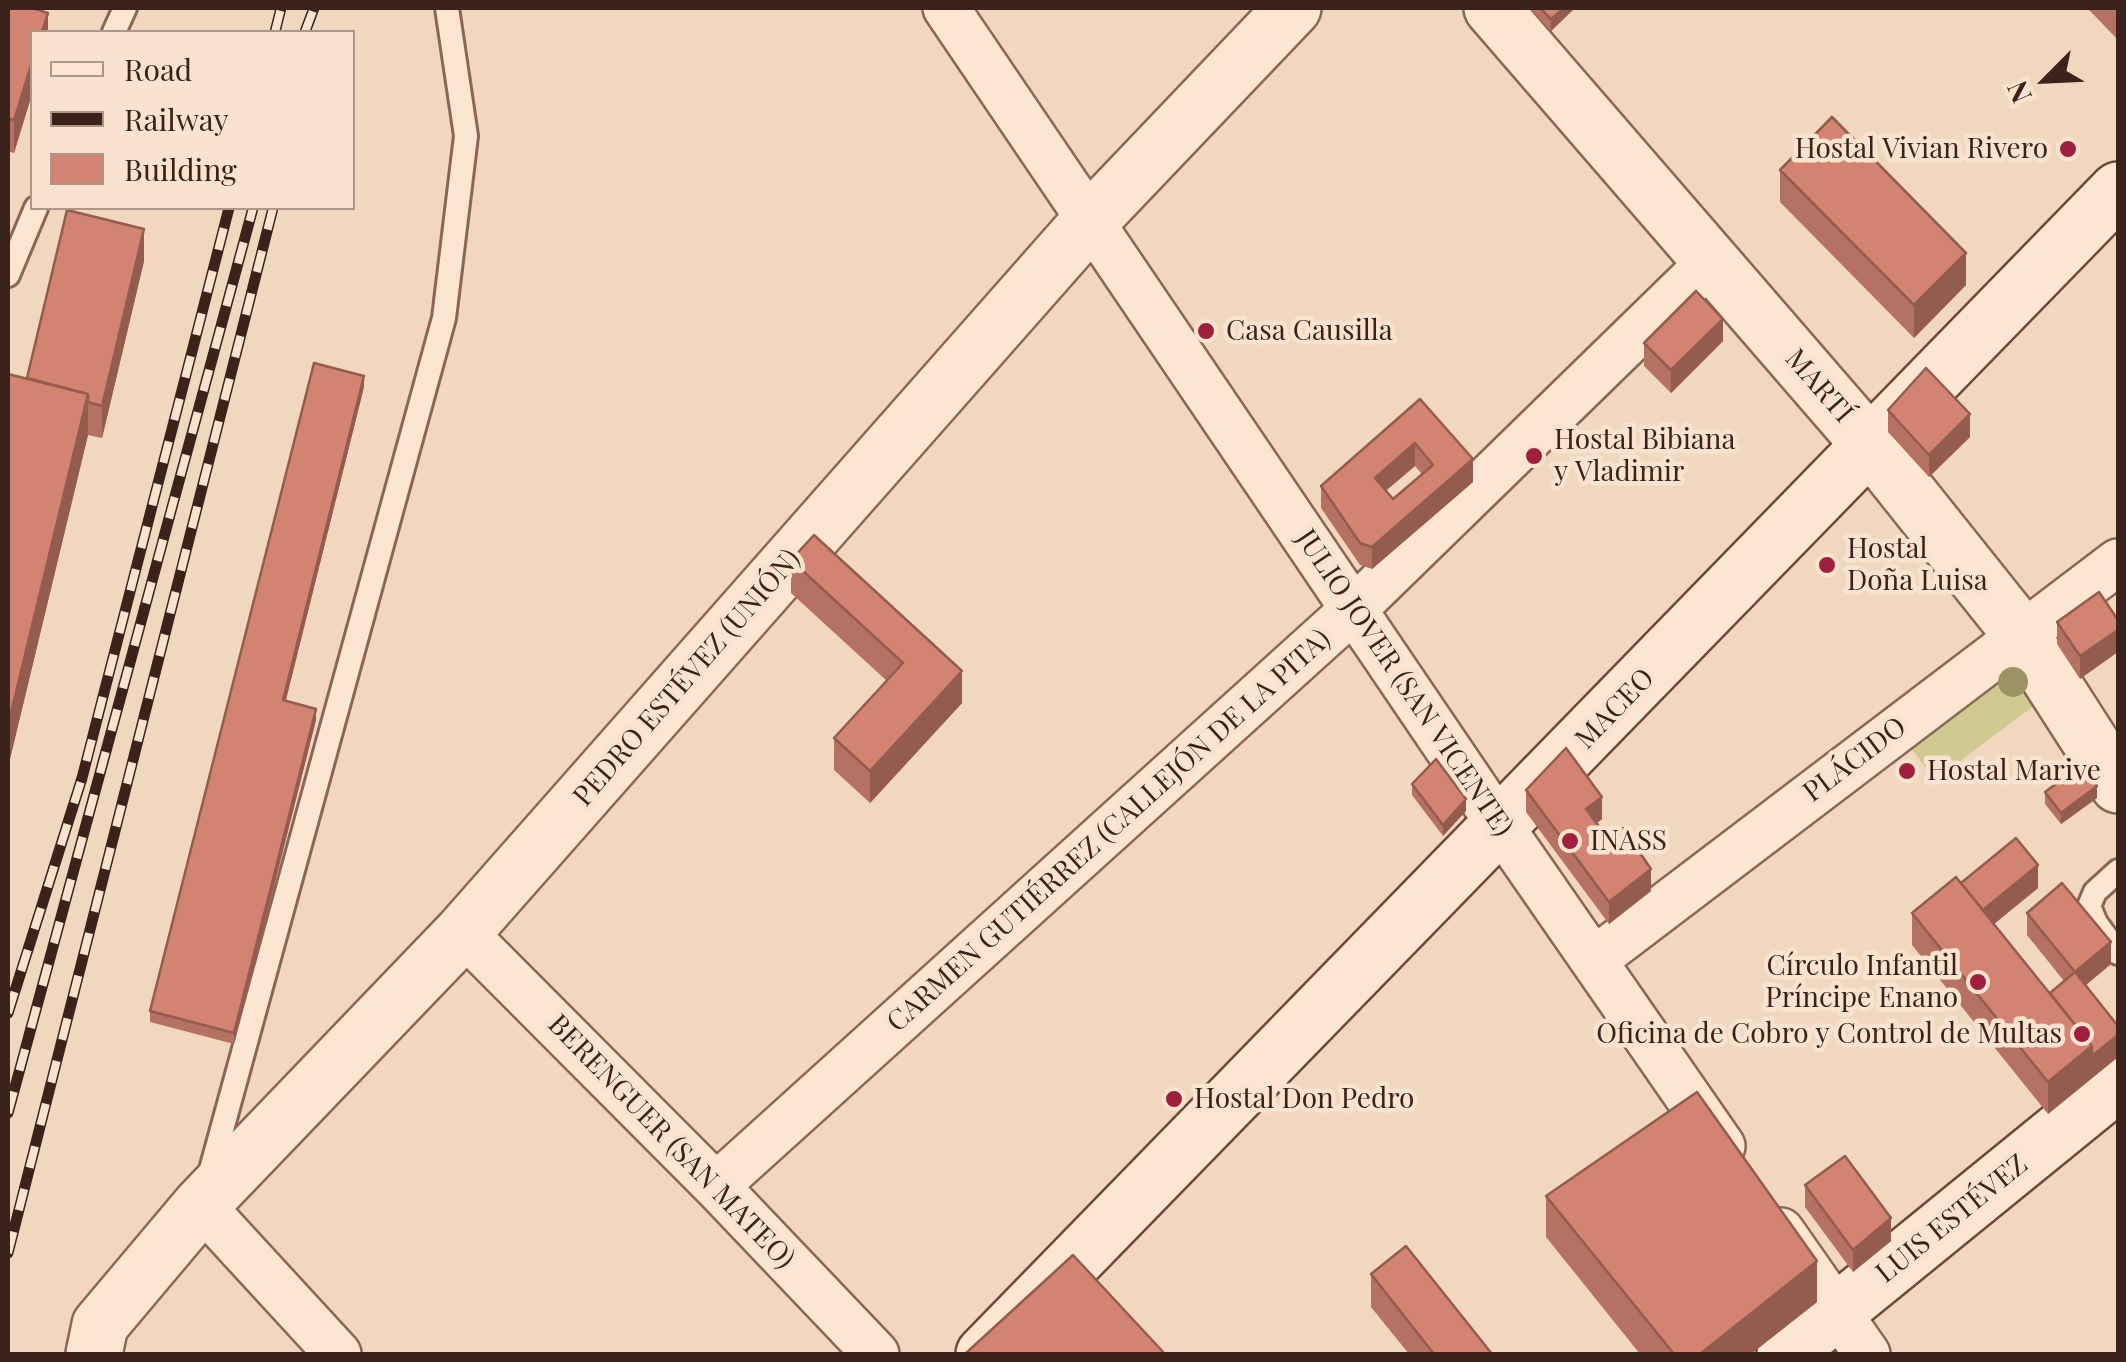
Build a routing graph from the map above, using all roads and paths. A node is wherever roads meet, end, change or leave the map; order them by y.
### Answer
1 (447, 8) edge
2 (946, 8) edge
3 (1294, 8) edge
4 (1492, 8) edge
5 (2118, 190) edge
6 (35, 210) edge
7 (1089, 222) junction
8 (1712, 260) junction
9 (8, 274) edge
10 (1870, 445) junction
11 (2118, 562) edge
12 (1355, 608) junction
13 (2020, 634) junction
14 (2118, 785) edge
15 (1501, 827) junction
16 (2118, 870) edge
17 (463, 932) junction
18 (2118, 953) edge
19 (1594, 960) junction
20 (2118, 1083) edge
21 (716, 1186) junction
22 (201, 1205) junction
23 (1852, 1333) edge
24 (94, 1354) edge
25 (338, 1354) edge
26 (876, 1354) edge
27 (984, 1354) edge
28 (1785, 1354) edge

1 - 22 lane
2 - 7 street, JULIO JOVER (SAN VICENTE)
3 - 7 street, PEDRO ESTÉVEZ (UNIÓN)
4 - 8 street, MARTÍ
5 - 10 street, MACEO
6 - 9 lane
7 - 12 street, JULIO JOVER (SAN VICENTE)
7 - 17 street, PEDRO ESTÉVEZ (UNIÓN)
8 - 10 street, MARTÍ
8 - 12 street, CARMEN GUTIÉRREZ (CALLEJÓN DE LA PITA)
10 - 13 street, MARTÍ
10 - 15 street, MACEO
11 - 13 street, PLÁCIDO
12 - 15 street, JULIO JOVER (SAN VICENTE)
12 - 21 street, CARMEN GUTIÉRREZ (CALLEJÓN DE LA PITA)
13 - 14 street, MARTÍ
13 - 19 street, PLÁCIDO
15 - 19 street, JULIO JOVER (SAN VICENTE)
15 - 27 street, MACEO
16 - 18 lane
17 - 21 street, BERENGUER (SAN MATEO)
17 - 22 street, PEDRO ESTÉVEZ (UNIÓN)
19 - 23 street, JULIO JOVER (SAN VICENTE)
20 - 23 street, LUIS ESTÉVEZ
21 - 26 street, BERENGUER (SAN MATEO)
22 - 24 street, PEDRO ESTÉVEZ (UNIÓN)
22 - 25 street
23 - 28 street, LUIS ESTÉVEZ

